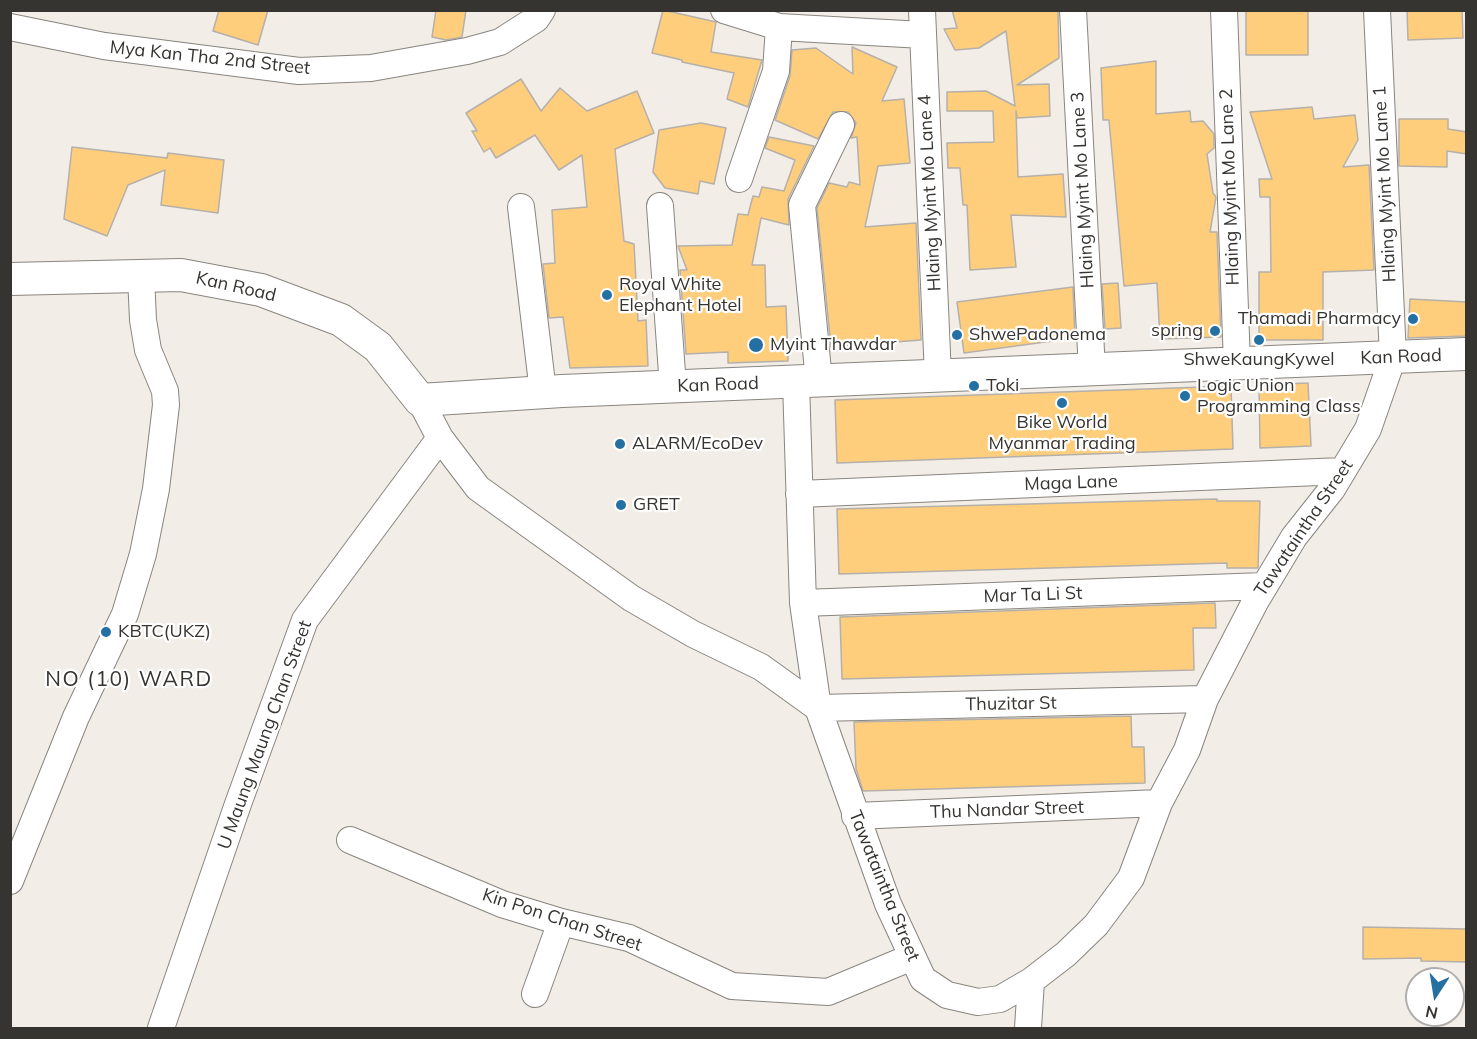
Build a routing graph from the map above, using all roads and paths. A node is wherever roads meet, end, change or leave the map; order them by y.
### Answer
1 (542, 10) edge
2 (724, 10) edge
3 (1073, 10) edge
4 (1224, 10) edge
5 (1377, 10) edge
6 (922, 23) edge
7 (10, 27) edge
8 (779, 27) junction
9 (841, 125) dead end
10 (739, 179) dead end
11 (660, 206) dead end
12 (521, 207) dead end
13 (141, 276) junction
14 (10, 279) edge
15 (1467, 354) edge
16 (1393, 357) junction
17 (1237, 364) junction
18 (1092, 370) junction
19 (938, 376) junction
20 (807, 381) junction
21 (673, 387) junction
22 (543, 393) junction
23 (420, 400) junction
24 (440, 438) junction
25 (1342, 471) junction
26 (800, 494) junction
27 (1264, 586) junction
28 (802, 603) junction
29 (1204, 699) junction
30 (818, 708) junction
31 (1159, 804) junction
32 (855, 816) junction
33 (350, 840) dead end
34 (10, 881) edge
35 (561, 922) junction
36 (912, 957) junction
37 (1031, 981) junction
38 (535, 994) dead end
39 (160, 1029) edge
40 (1028, 1029) edge

1 - 7 street, Mya Kan Tha 2nd Street
2 - 8 street
3 - 18 street, Hlaing Myint Mo Lane 3
4 - 17 street, Hlaing Myint Mo Lane 2
5 - 16 street, Hlaing Myint Mo Lane 1
6 - 8 street
6 - 19 street, Hlaing Myint Mo Lane 4
8 - 10 street
9 - 20 street, Tawataintha Street
11 - 21 street
12 - 22 street
13 - 14 main road, Kan Road
13 - 23 main road, Kan Road
13 - 34 street
15 - 16 main road, Kan Road
16 - 17 main road, Kan Road
16 - 25 street, Tawataintha Street
17 - 18 main road, Kan Road
18 - 19 main road, Kan Road
19 - 20 main road, Kan Road
20 - 21 main road, Kan Road
20 - 26 street, Tawataintha Street
21 - 22 main road, Kan Road
22 - 23 main road, Kan Road
23 - 24 street
24 - 30 street
24 - 39 street, U Maung Maung Chan Street
25 - 26 street, Maga Lane
25 - 27 street, Tawataintha Street
26 - 28 street, Tawataintha Street
27 - 28 street, Mar Ta Li St
27 - 29 street, Tawataintha Street
28 - 30 street, Tawataintha Street
29 - 30 street, Thuzitar St
29 - 31 street, Tawataintha Street
30 - 32 street, Tawataintha Street
31 - 32 street, Thu Nandar Street
31 - 37 street, Tawataintha Street
32 - 36 street, Tawataintha Street
33 - 35 street, Kin Pon Chan Street
35 - 36 street, Kin Pon Chan Street
35 - 38 street
36 - 37 street, Tawataintha Street
37 - 40 street

